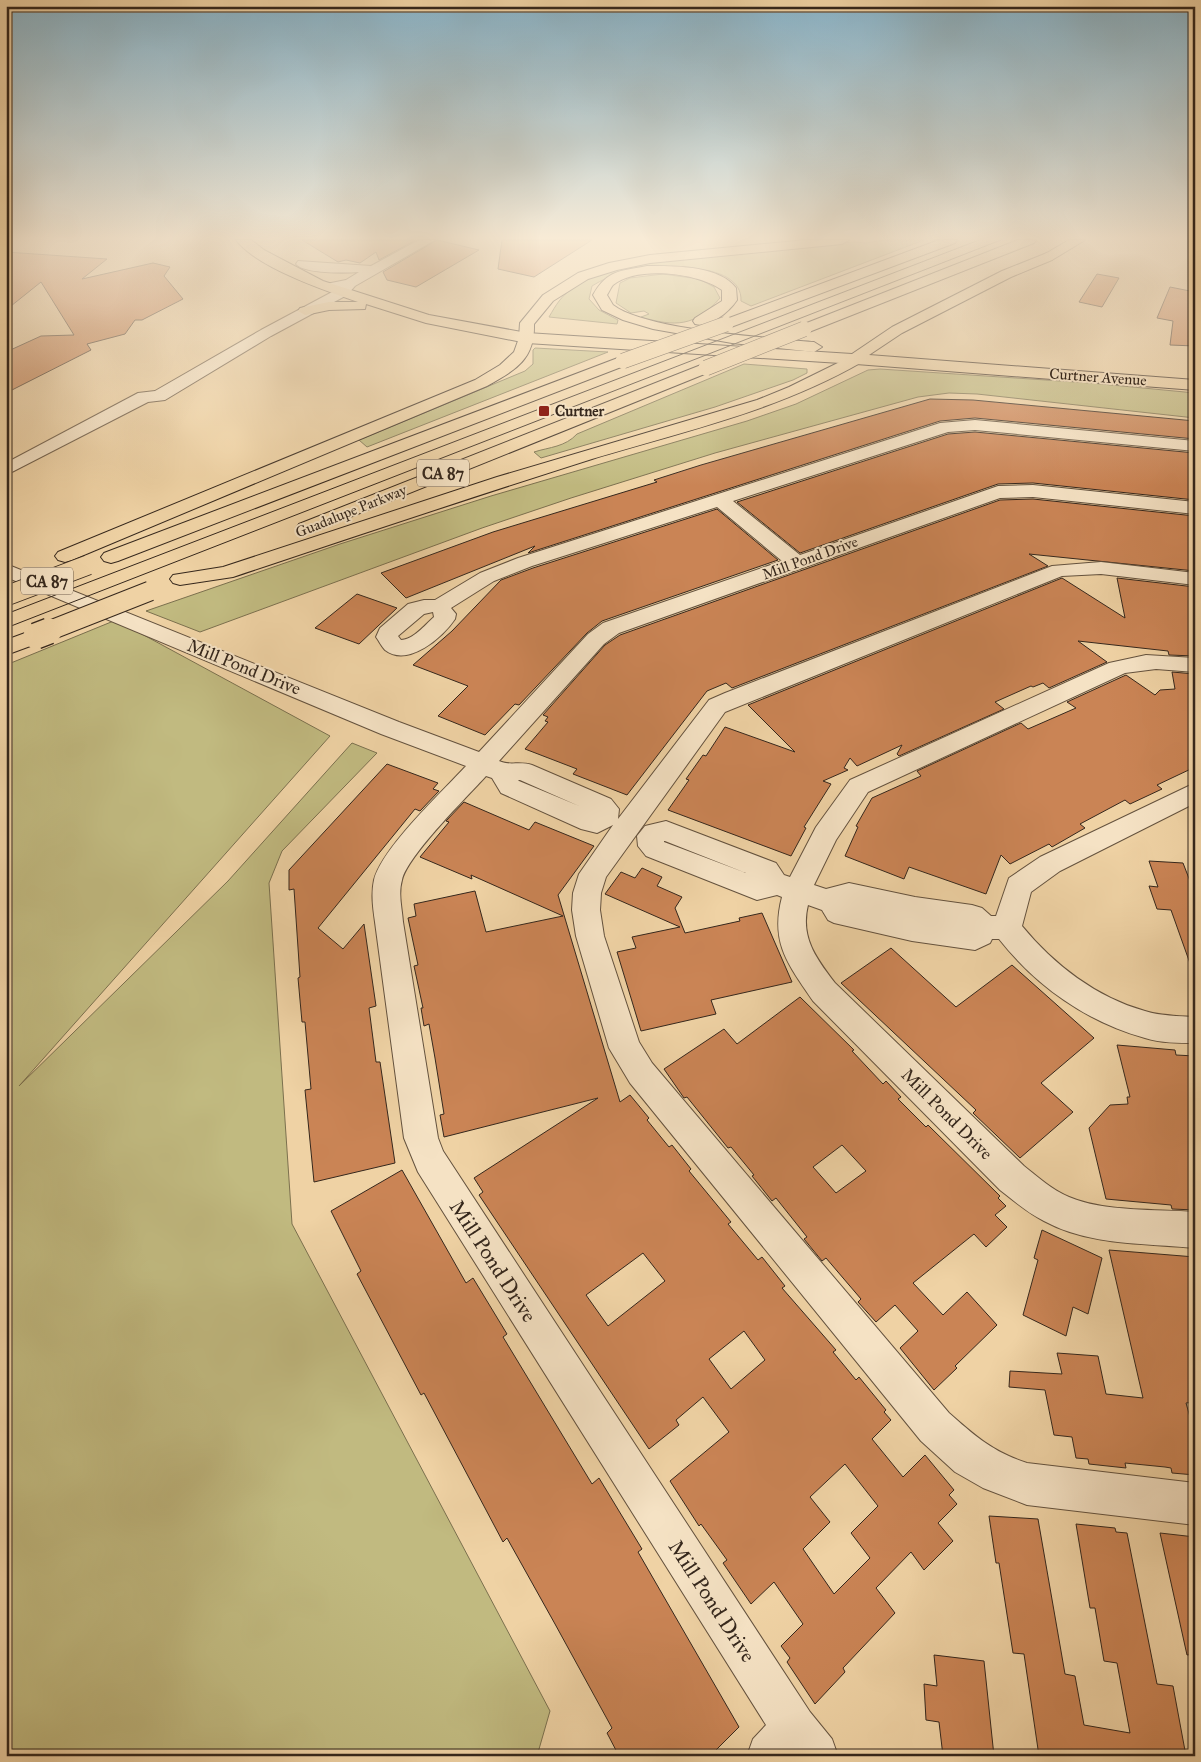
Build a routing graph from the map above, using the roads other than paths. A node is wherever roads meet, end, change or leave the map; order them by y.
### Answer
1 (274, 322) edge
2 (286, 322) edge
3 (456, 322) edge
4 (496, 322) edge
5 (533, 322) edge
6 (643, 322) edge
7 (697, 322) edge
8 (731, 322) edge
9 (821, 322) edge
10 (912, 323) joint
11 (681, 329) edge
12 (681, 329) edge
13 (681, 329) edge
14 (681, 329) edge
15 (527, 330) junction
16 (814, 347) junction
17 (861, 354) junction
18 (965, 357) junction
19 (590, 373) junction
20 (1195, 377) edge
21 (1195, 385) edge
22 (144, 397) junction
23 (1195, 446) edge
24 (6, 470) edge
25 (719, 499) junction
26 (1195, 508) edge
27 (797, 563) junction
28 (6, 570) edge
29 (180, 579) junction
30 (1195, 579) edge
31 (6, 580) edge
32 (6, 596) edge
33 (6, 648) edge
34 (390, 651) dead end
35 (1195, 665) edge
36 (494, 768) junction
37 (1195, 792) edge
38 (628, 827) junction
39 (786, 886) junction
40 (996, 928) junction
41 (1195, 1030) edge
42 (1195, 1230) edge
43 (1195, 1504) edge
44 (793, 1746) edge

1 - 22 street
2 - 22 street
3 - 15 main road, Curtner Avenue
4 - 15 main road, Curtner Avenue
5 - 15 main road
6 - 12 main road
7 - 13 main road
8 - 19 main road, CA 87, bridge
9 - 29 main road, Guadalupe Parkway / CA 87, bridge
10 - 17 main road
10 - 18 main road
11 - 16 main road
14 - 19 main road
15 - 16 main road, Curtner Avenue
15 - 17 main road, Curtner Avenue
15 - 31 main road
16 - 17 main road, Curtner Avenue
17 - 18 main road, Curtner Avenue
17 - 21 main road, Curtner Avenue
17 - 29 main road
18 - 20 main road, Curtner Avenue
19 - 32 main road, CA 87, bridge
22 - 24 street
23 - 25 street
25 - 27 street
25 - 34 street
26 - 27 street, Mill Pond Drive
27 - 36 street, Mill Pond Drive
28 - 36 street, Mill Pond Drive
29 - 33 main road, Guadalupe Parkway / CA 87, bridge
30 - 38 street
35 - 39 street, Mill Pond Drive
36 - 38 street, Mill Pond Drive
36 - 44 street, Mill Pond Drive
37 - 40 street
38 - 39 street
38 - 43 street
39 - 40 street
39 - 42 street, Mill Pond Drive
40 - 41 street

